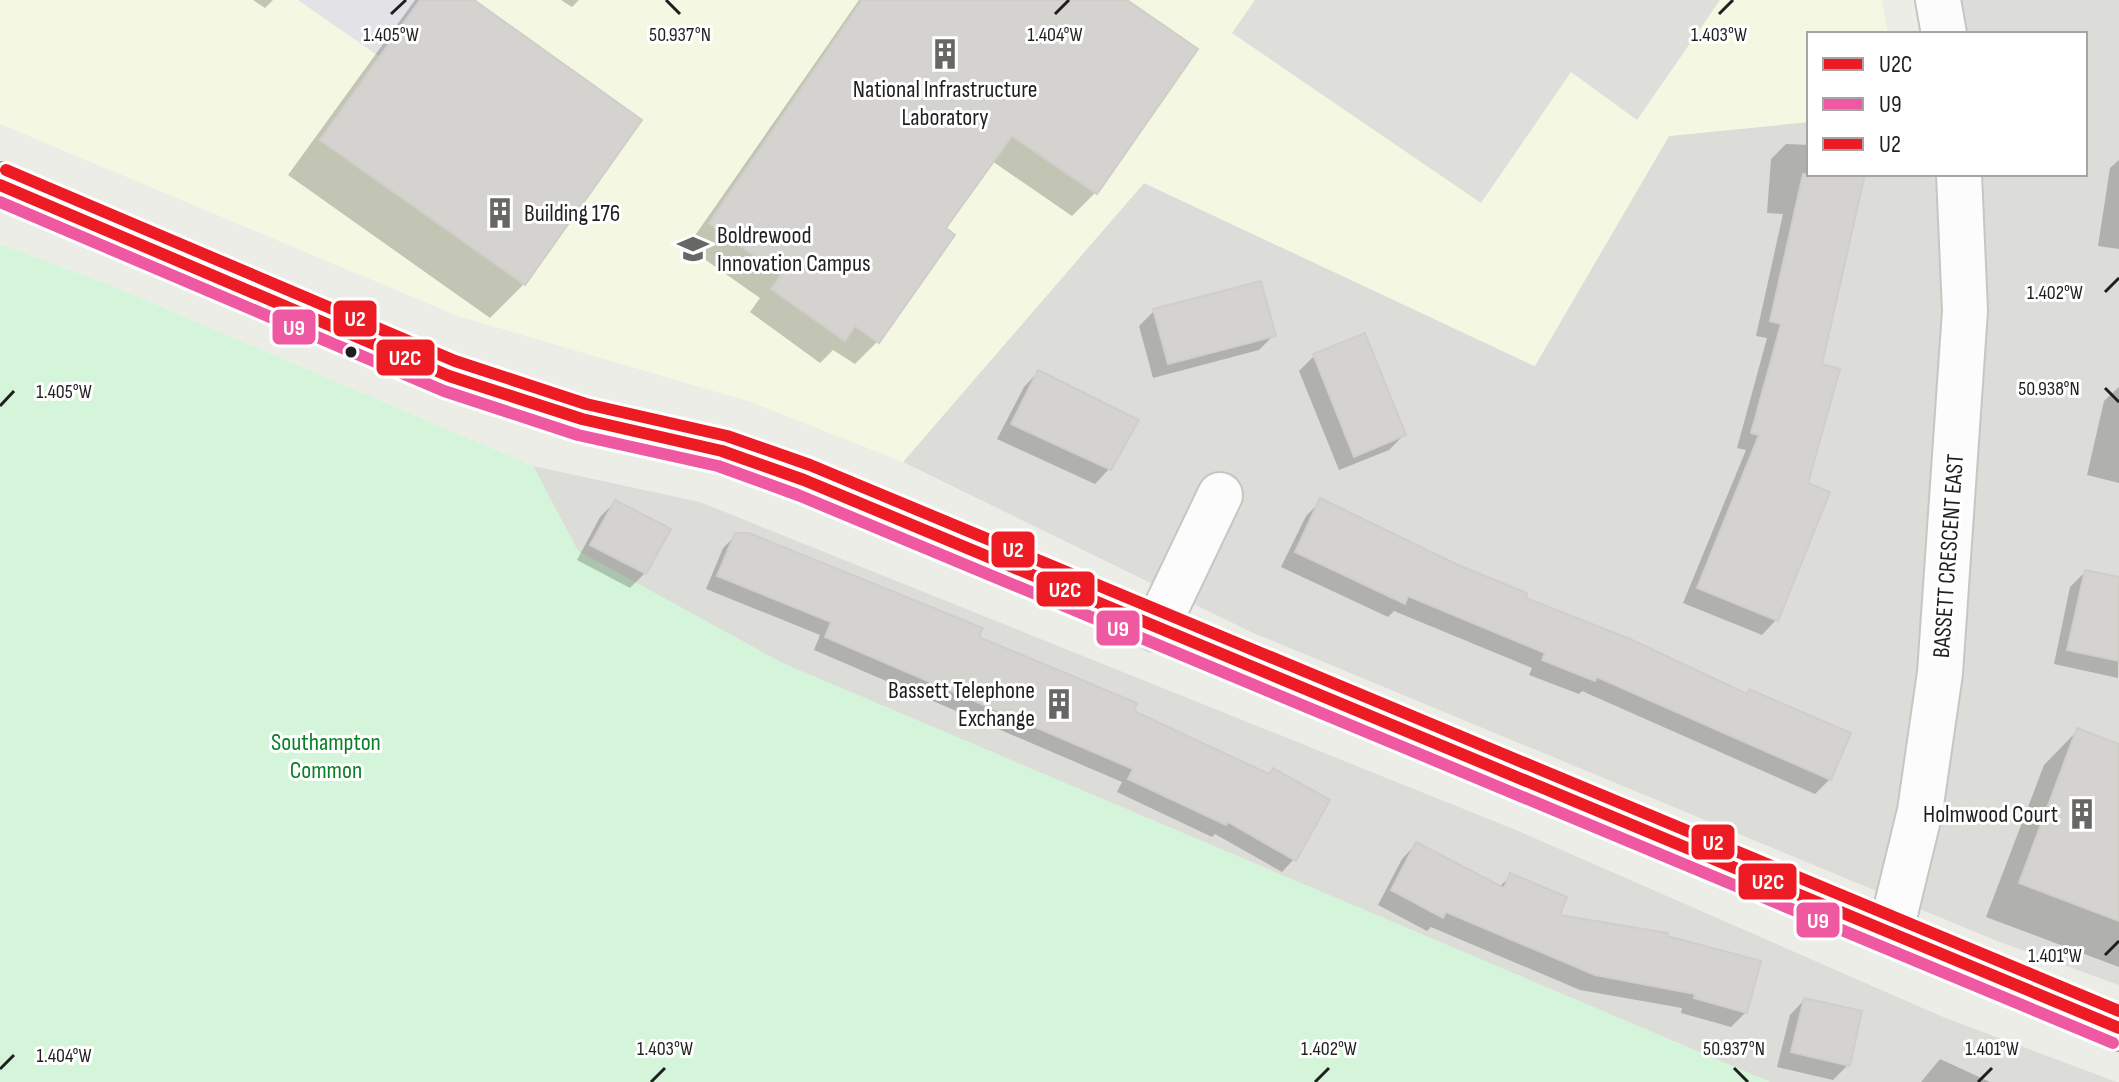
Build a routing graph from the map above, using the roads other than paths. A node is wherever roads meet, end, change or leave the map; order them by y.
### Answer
1 (1938, 0) edge
2 (1944, 32) edge
3 (1959, 176) edge
4 (0, 185) edge
5 (1220, 495) dead end
6 (1156, 629) junction
7 (1890, 934) junction
8 (2119, 1028) edge

1 - 2 street
3 - 7 street, BASSETT CRESCENT EAST
4 - 6 main road
5 - 6 street
6 - 7 main road
7 - 8 main road

